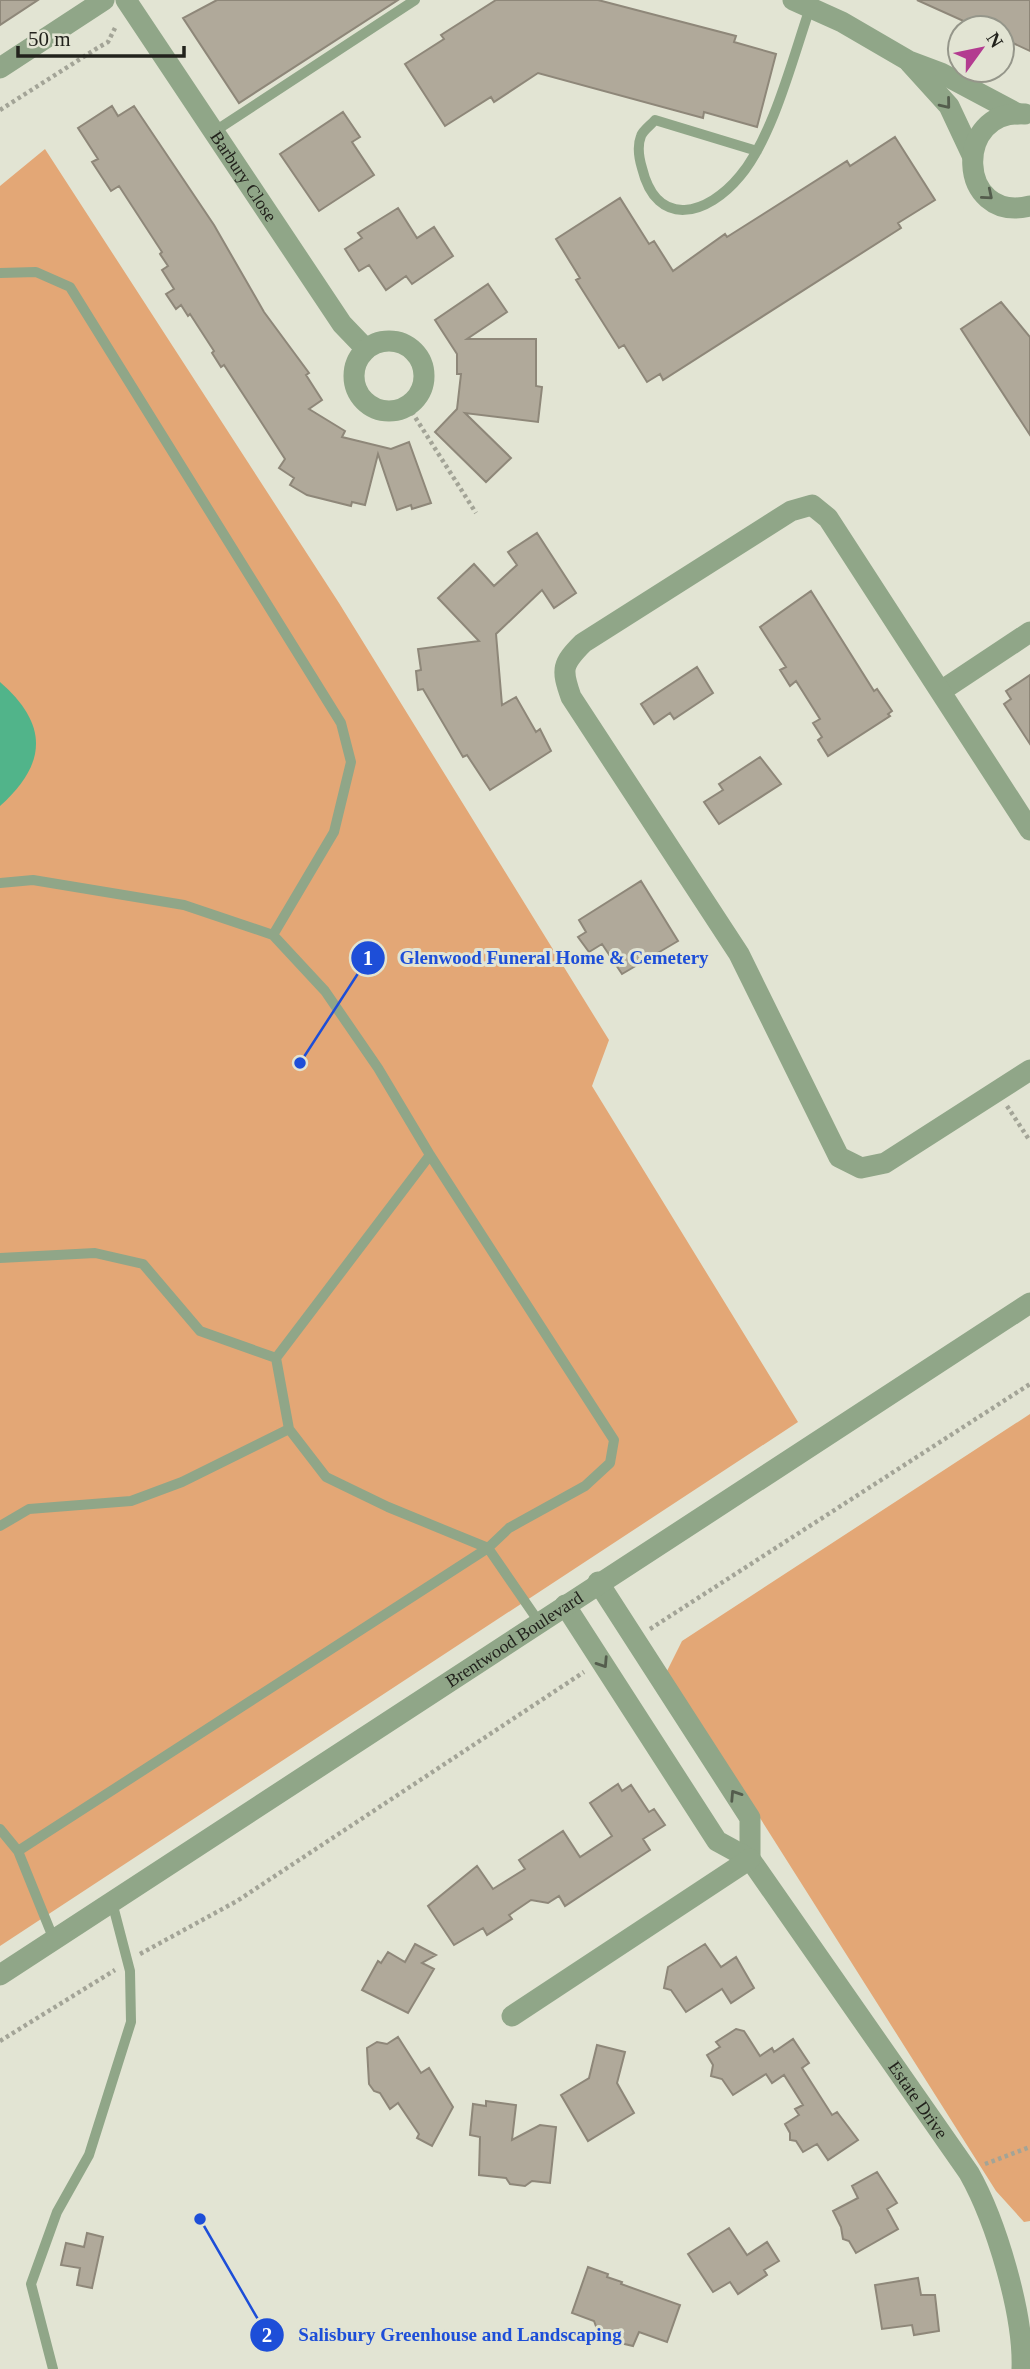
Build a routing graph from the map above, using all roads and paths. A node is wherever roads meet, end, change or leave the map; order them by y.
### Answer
1 (104, 0) edge
2 (126, 0) edge
3 (415, 0) edge
4 (802, 4) edge
5 (115, 28) dead end
6 (909, 61) junction
7 (0, 68) edge
8 (0, 110) edge
9 (1024, 114) edge
10 (212, 133) junction
11 (757, 151) junction
12 (972, 155) junction
13 (1027, 211) edge
14 (0, 273) edge
15 (366, 349) junction
16 (408, 406) junction
17 (476, 513) dead end
18 (1030, 632) edge
19 (941, 691) junction
20 (1030, 830) edge
21 (0, 883) edge
22 (273, 935) junction
23 (1030, 1070) edge
24 (998, 1091) junction
25 (1030, 1141) edge
26 (430, 1156) junction
27 (0, 1258) edge
28 (1030, 1303) edge
29 (276, 1358) junction
30 (1030, 1384) edge
31 (289, 1429) junction
32 (0, 1526) edge
33 (488, 1548) junction
34 (598, 1582) junction
35 (565, 1605) junction
36 (539, 1622) junction
37 (634, 1639) junction
38 (601, 1661) junction
39 (0, 1829) edge
40 (18, 1851) junction
41 (750, 1859) junction
42 (112, 1902) junction
43 (54, 1940) junction
44 (127, 1960) junction
45 (0, 1975) edge
46 (512, 2017) dead end
47 (0, 2041) edge
48 (1030, 2147) edge
49 (970, 2173) junction
50 (53, 2369) edge
51 (1022, 2369) edge

1 - 7 street
2 - 10 street, Barbury Close
3 - 10 lane
4 - 6 street
4 - 11 lane
5 - 8 path
6 - 9 street
6 -> 12 street
9 - 12 street
10 - 15 street, Barbury Close
11 - 11 lane
12 -> 13 street
14 - 22 lane
15 - 16 street
15 - 16 street
16 - 17 path
18 - 19 street
19 - 20 street
19 - 24 street
21 - 22 lane
22 - 26 lane
23 - 24 street
24 - 25 path
26 - 29 lane
26 - 33 lane
27 - 29 lane
28 - 34 street, Brentwood Boulevard
29 - 31 lane
30 - 37 path
31 - 32 lane
31 - 33 lane
33 - 36 lane
33 - 40 lane
34 - 35 street, Brentwood Boulevard
34 - 37 street
35 - 36 street, Brentwood Boulevard
35 - 38 street, Estate Drive
36 - 42 street, Brentwood Boulevard
41 -> 37 street
38 -> 41 street, Estate Drive
38 - 44 path
39 - 40 lane
40 - 43 lane
41 - 46 street
41 - 49 street, Estate Drive
42 - 43 street, Brentwood Boulevard
42 - 44 lane
43 - 45 street, Brentwood Boulevard
44 - 47 path
44 - 50 lane
48 - 49 path
49 - 51 street, Estate Drive

